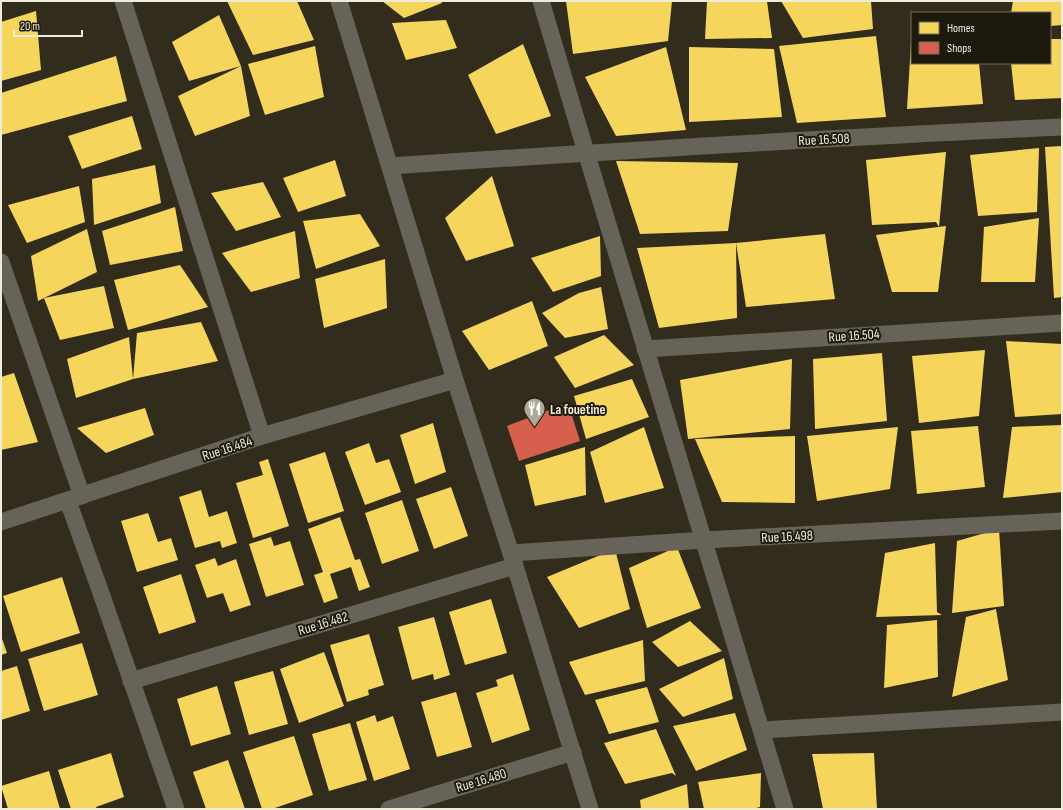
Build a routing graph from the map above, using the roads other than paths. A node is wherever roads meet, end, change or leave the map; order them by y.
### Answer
1 (123, 1) edge
2 (339, 1) edge
3 (541, 1) edge
4 (1062, 127) edge
5 (586, 152) junction
6 (390, 166) junction
7 (1, 262) edge
8 (1062, 322) edge
9 (645, 349) junction
10 (455, 380) junction
11 (262, 436) junction
12 (75, 499) junction
13 (1062, 521) edge
14 (1, 522) edge
15 (704, 540) junction
16 (513, 559) junction
17 (131, 681) junction
18 (1062, 712) edge
19 (762, 730) junction
20 (573, 752) junction
21 (176, 809) edge
22 (389, 809) edge
23 (590, 809) edge
24 (785, 809) edge

1 - 11 street
2 - 6 street
3 - 5 street
4 - 5 street, Rue 16.508
5 - 6 street, Rue 16.508
5 - 9 street
6 - 10 street
7 - 12 street
8 - 9 street, Rue 16.504
9 - 15 street
10 - 11 street, Rue 16.484
10 - 16 street
11 - 12 street, Rue 16.484
12 - 14 street, Rue 16.484
12 - 17 street
13 - 15 street, Rue 16.498
15 - 16 street, Rue 16.498
15 - 19 street
16 - 17 street, Rue 16.482
16 - 20 street
17 - 21 street
18 - 19 street
19 - 24 street
20 - 22 street, Rue 16.480
20 - 23 street

